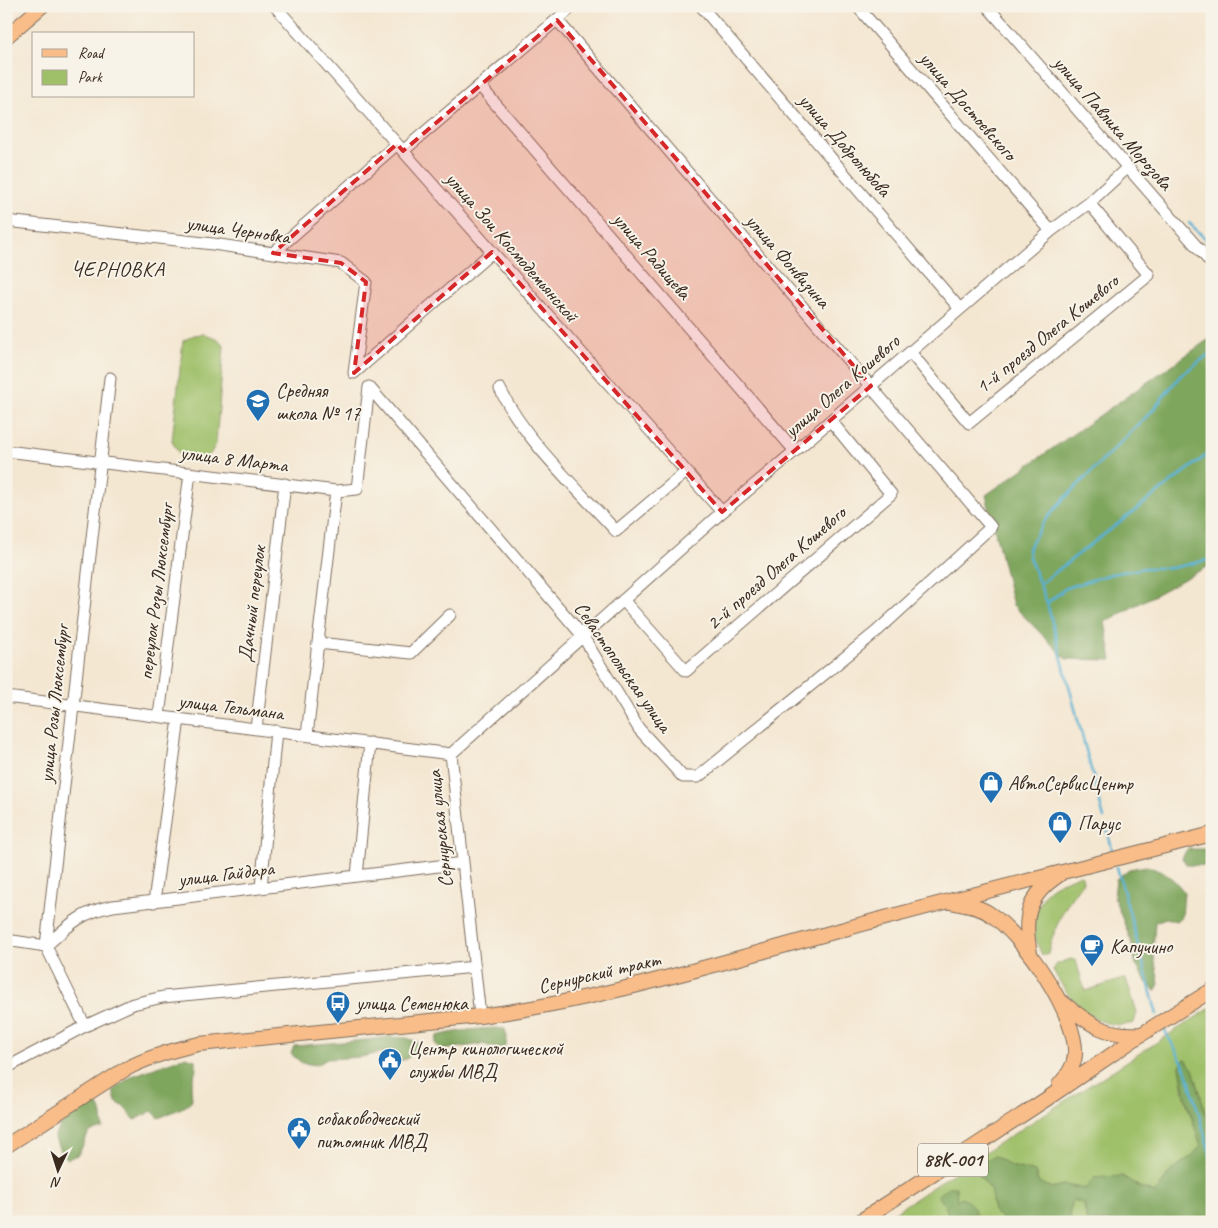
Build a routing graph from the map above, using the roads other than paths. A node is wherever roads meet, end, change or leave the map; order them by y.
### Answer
1 (42, 6) edge
2 (275, 6) edge
3 (573, 6) edge
4 (701, 6) edge
5 (857, 6) edge
6 (987, 6) edge
7 (557, 20) junction
8 (6, 37) edge
9 (480, 86) junction
10 (400, 148) junction
11 (1127, 168) junction
12 (1089, 203) junction
13 (6, 221) edge
14 (1051, 231) junction
15 (492, 252) junction
16 (274, 253) junction
17 (1212, 264) edge
18 (960, 308) junction
19 (910, 352) junction
20 (110, 378) dead end
21 (871, 386) junction
22 (369, 387) joint
23 (500, 389) dead end
24 (830, 421) junction
25 (6, 451) edge
26 (795, 451) junction
27 (100, 462) junction
28 (686, 472) junction
29 (190, 473) junction
30 (285, 484) junction
31 (336, 491) junction
32 (722, 512) junction
33 (991, 527) joint
34 (623, 600) junction
35 (450, 615) dead end
36 (582, 635) junction
37 (318, 643) junction
38 (6, 697) edge
39 (73, 705) junction
40 (159, 716) junction
41 (178, 719) junction
42 (256, 729) junction
43 (276, 731) junction
44 (307, 735) junction
45 (370, 743) junction
46 (451, 754) junction
47 (1212, 834) edge
48 (463, 863) junction
49 (1064, 872) junction
50 (357, 876) junction
51 (261, 888) junction
52 (154, 902) junction
53 (944, 902) junction
54 (6, 940) edge
55 (46, 946) junction
56 (1030, 953) junction
57 (475, 967) junction
58 (1212, 990) edge
59 (1061, 1002) junction
60 (480, 1016) junction
61 (85, 1026) junction
62 (1142, 1034) junction
63 (6, 1068) edge
64 (1048, 1098) junction
65 (6, 1146) edge
66 (859, 1222) edge

1 - 8 main road
2 - 10 street, улица Зои Космодемьянской
3 - 7 street
4 - 18 street, улица Добролюбова
5 - 14 street, улица Достоевского
6 - 11 street, улица Павлика Морозова
7 - 9 street
7 - 21 street, улица Фонвизина
9 - 10 street
9 - 26 street, улица Радищева
10 - 15 street, улица Зои Космодемьянской
10 - 16 street
11 - 12 street, улица Олега Кошевого
11 - 17 street, улица Павлика Морозова
12 - 14 street, улица Олега Кошевого
12 - 19 street, 1-й проезд Олега Кошевого
13 - 16 street, улица Черновка
14 - 18 street, улица Олега Кошевого
15 - 16 street, улица Черновка
15 - 28 street, улица Зои Космодемьянской
18 - 19 street, улица Олега Кошевого
19 - 21 street, улица Олега Кошевого
20 - 27 street, улица Розы Люксембург
21 - 24 street, улица Олега Кошевого
21 - 33 street, улица Фонвизина
22 - 31 street, улица 8 Марта
22 - 36 street, Севастопольская улица
23 - 28 street
24 - 26 street, улица Олега Кошевого
24 - 34 street, 2-й проезд Олега Кошевого
25 - 27 street, улица 8 Марта
26 - 32 street, улица Олега Кошевого
27 - 29 street, улица 8 Марта
27 - 39 street, улица Розы Люксембург
28 - 32 street, улица Зои Космодемьянской
29 - 30 street, улица 8 Марта
29 - 40 street, переулок Розы Люксембург
30 - 31 street, улица 8 Марта
30 - 42 street, Дачный переулок
31 - 37 street
32 - 34 street, улица Олега Кошевого
33 - 36 street, Севастопольская улица
34 - 36 street, улица Олега Кошевого
35 - 37 street
36 - 46 street, Сернурская улица
37 - 44 street
38 - 39 street, улица Тельмана
39 - 40 street, улица Тельмана
39 - 55 street, улица Розы Люксембург
40 - 41 street, улица Тельмана
41 - 42 street, улица Тельмана
41 - 52 street
42 - 43 street, улица Тельмана
43 - 44 street, улица Тельмана
43 - 51 street
44 - 45 street, улица Тельмана
45 - 46 street, улица Тельмана
45 - 50 street
46 - 48 street, Сернурская улица
47 - 49 main road, Сернурский тракт
48 - 50 street, улица Гайдара
48 - 57 street, Сернурская улица
49 - 53 main road, Сернурский тракт
49 - 56 main road
50 - 51 street, улица Гайдара
51 - 52 street, улица Гайдара
52 - 55 street, улица Гайдара
53 - 56 main road
53 - 60 main road, Сернурский тракт
54 - 55 street
55 - 61 street
56 - 59 main road
57 - 60 street, Сернурская улица
57 - 61 street
58 - 62 main road
59 - 62 main road
59 - 64 main road
60 - 65 main road, Сернурский тракт
61 - 63 street
62 - 64 main road
64 - 66 main road, 88К-001

